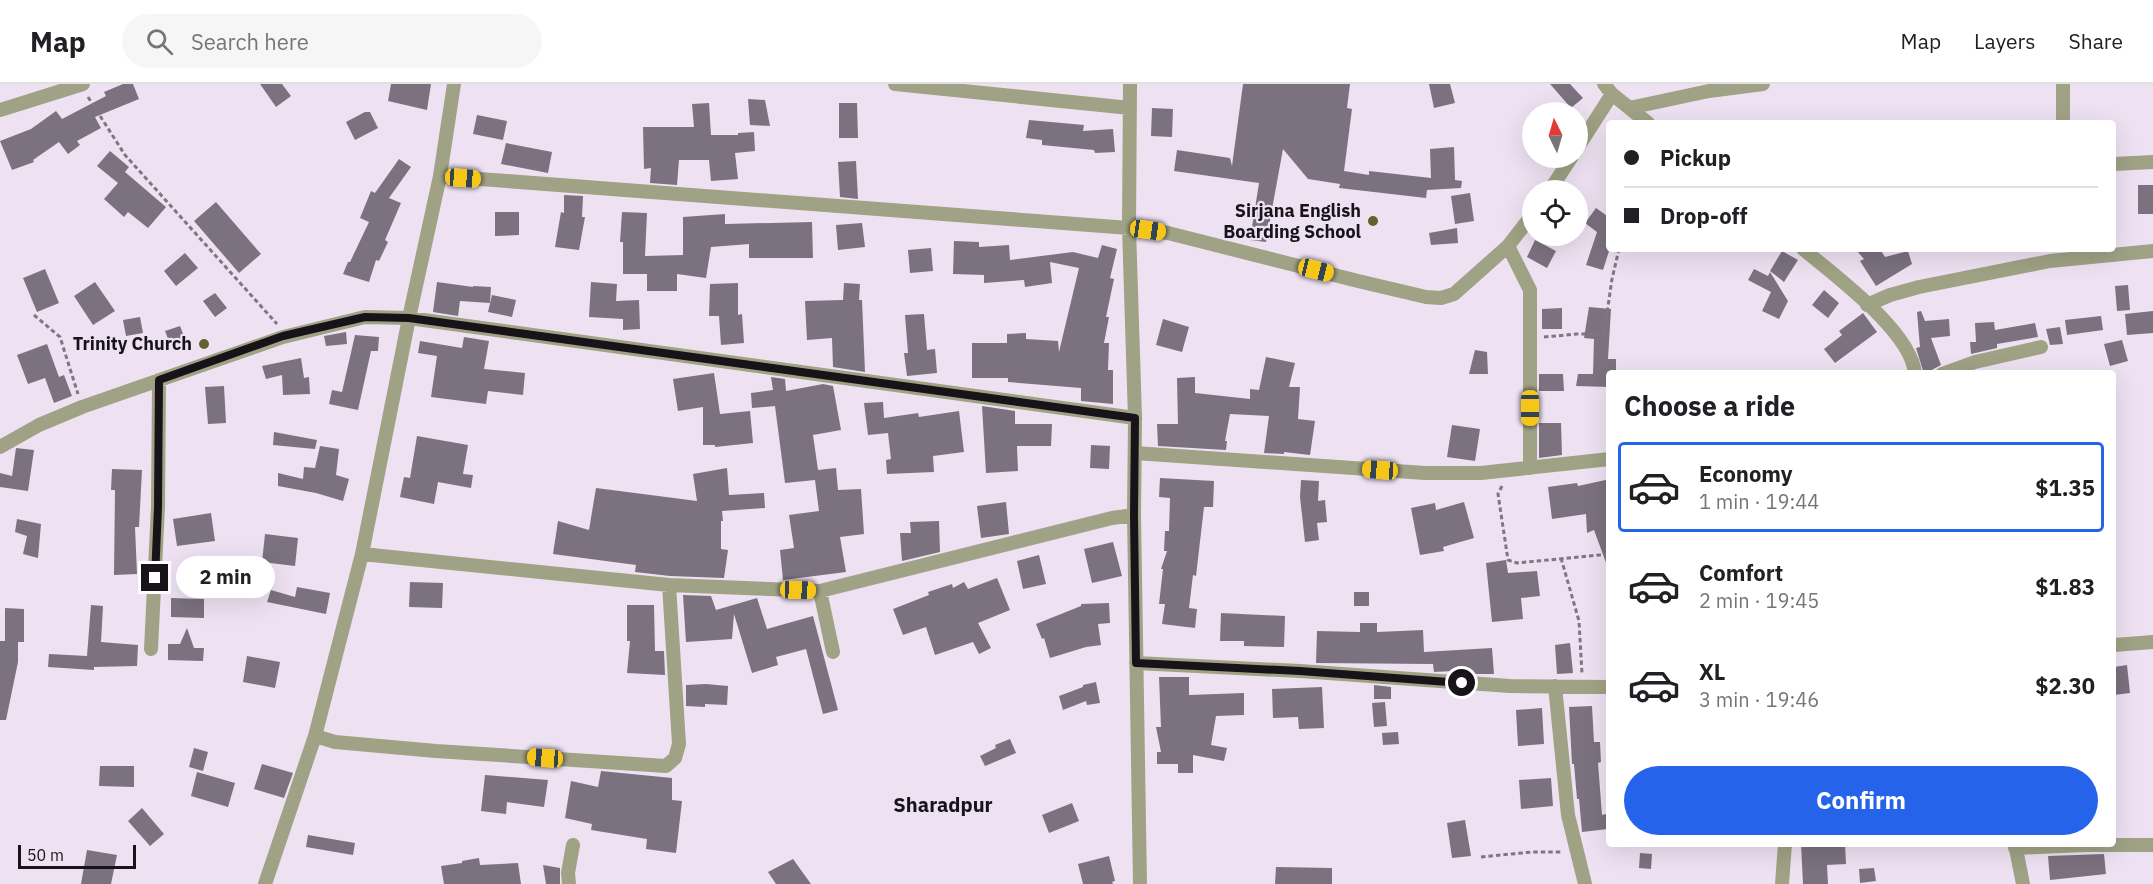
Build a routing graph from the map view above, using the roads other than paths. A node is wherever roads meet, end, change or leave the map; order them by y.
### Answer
1 (81, 84) edge
2 (454, 84) edge
3 (895, 84) edge
4 (1130, 84) edge
5 (1763, 84) edge
6 (2063, 84) edge
7 (1608, 89) edge
8 (1130, 108) junction
9 (1629, 108) junction
10 (0, 110) edge
11 (1644, 120) edge
12 (2063, 120) edge
13 (1588, 128) edge
14 (2153, 162) edge
15 (2116, 164) edge
16 (440, 176) junction
17 (1129, 228) junction
18 (1522, 228) edge
19 (1508, 246) junction
20 (2153, 251) edge
21 (1806, 252) edge
22 (1867, 305) junction
23 (409, 318) junction
24 (2041, 347) dead end
25 (1916, 370) edge
26 (1953, 370) edge
27 (159, 380) junction
28 (1135, 418) junction
29 (0, 447) edge
30 (1135, 453) junction
31 (1606, 459) edge
32 (1530, 468) junction
33 (1134, 515) junction
34 (362, 554) junction
35 (669, 585) junction
36 (820, 591) junction
37 (2153, 642) edge
38 (2116, 645) edge
39 (151, 649) dead end
40 (833, 652) dead end
41 (1136, 663) junction
42 (1555, 686) junction
43 (1606, 687) edge
44 (315, 736) junction
45 (573, 845) dead end
46 (2116, 845) edge
47 (2153, 845) edge
48 (1785, 847) edge
49 (2015, 847) edge
50 (265, 884) edge
51 (569, 884) edge
52 (1140, 884) edge
53 (1585, 884) edge
54 (1782, 884) edge
55 (2023, 884) edge

1 - 10 street
2 - 16 street
3 - 8 street
4 - 8 street
5 - 9 street
6 - 12 street
7 - 9 street
7 - 13 street
8 - 17 street
9 - 11 street
14 - 15 street
16 - 17 street
16 - 23 street
17 - 19 street
17 - 28 street
18 - 19 street
19 - 32 street
20 - 22 street
21 - 22 street
22 - 25 street
23 - 27 street
23 - 28 street
23 - 34 street
24 - 26 street
27 - 29 street
27 - 39 street
28 - 30 street
30 - 32 street
30 - 33 street
31 - 32 street
33 - 36 street
33 - 41 street
34 - 35 street
34 - 44 street
35 - 36 street
35 - 44 street
36 - 40 street
37 - 38 street
41 - 42 street
41 - 52 street
42 - 43 street
42 - 53 street
44 - 50 street
45 - 51 street
46 - 47 street
48 - 54 street
49 - 55 street

